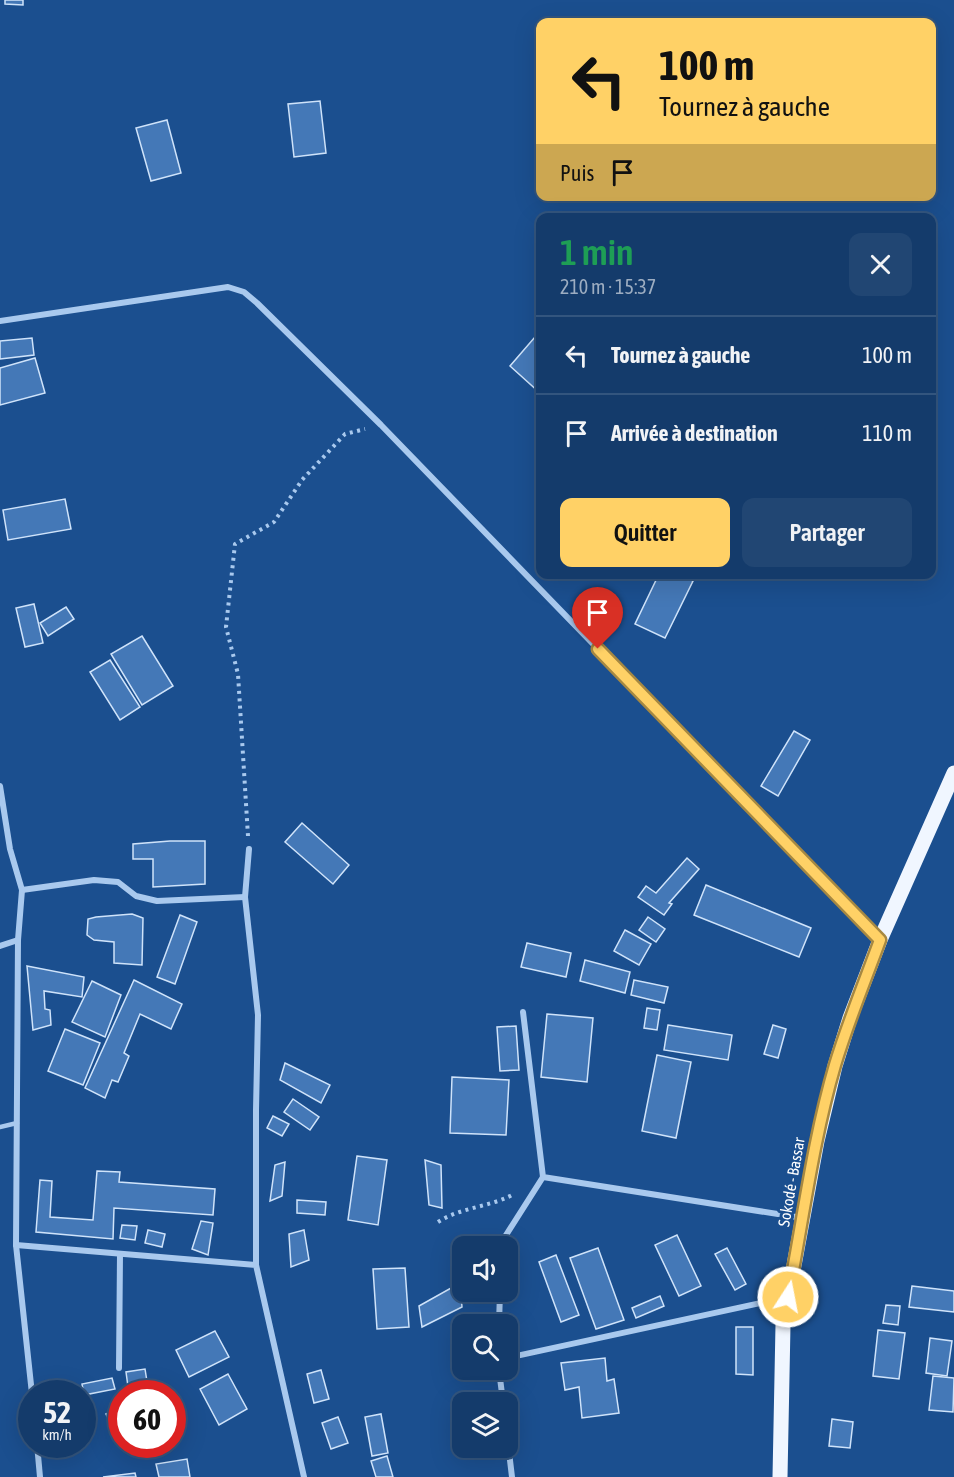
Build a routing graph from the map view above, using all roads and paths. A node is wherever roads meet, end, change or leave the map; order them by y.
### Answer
1 (0, 321) edge
2 (381, 425) junction
3 (954, 773) edge
4 (0, 786) edge
5 (249, 849) joint
6 (22, 890) junction
7 (245, 897) junction
8 (18, 940) junction
9 (880, 940) junction
10 (0, 946) edge
11 (523, 1012) dead end
12 (17, 1123) junction
13 (0, 1127) edge
14 (543, 1177) junction
15 (515, 1194) dead end
16 (803, 1218) junction
17 (438, 1222) dead end
18 (507, 1236) edge
19 (16, 1245) junction
20 (120, 1254) junction
21 (256, 1265) junction
22 (788, 1297) junction
23 (518, 1356) edge
24 (119, 1368) dead end
25 (30, 1380) edge
26 (38, 1458) edge
27 (510, 1458) edge
28 (40, 1477) edge
29 (304, 1477) edge
30 (512, 1477) edge
31 (780, 1477) edge

1 - 2 street
2 - 5 path
2 - 9 street
3 - 9 main road, Sokodé - Bassar
4 - 6 street
5 - 7 street
6 - 7 street
6 - 8 street
7 - 21 street
8 - 10 street
8 - 12 street
9 - 16 main road, Sokodé - Bassar
11 - 14 street
12 - 13 lane
12 - 19 street
14 - 16 street
14 - 18 street
15 - 17 path
16 - 22 main road, Sokodé - Bassar
19 - 20 street
19 - 25 street
20 - 21 street
20 - 24 street
21 - 29 street
22 - 23 street
22 - 31 main road, Sokodé - Bassar
26 - 28 street
27 - 30 street

